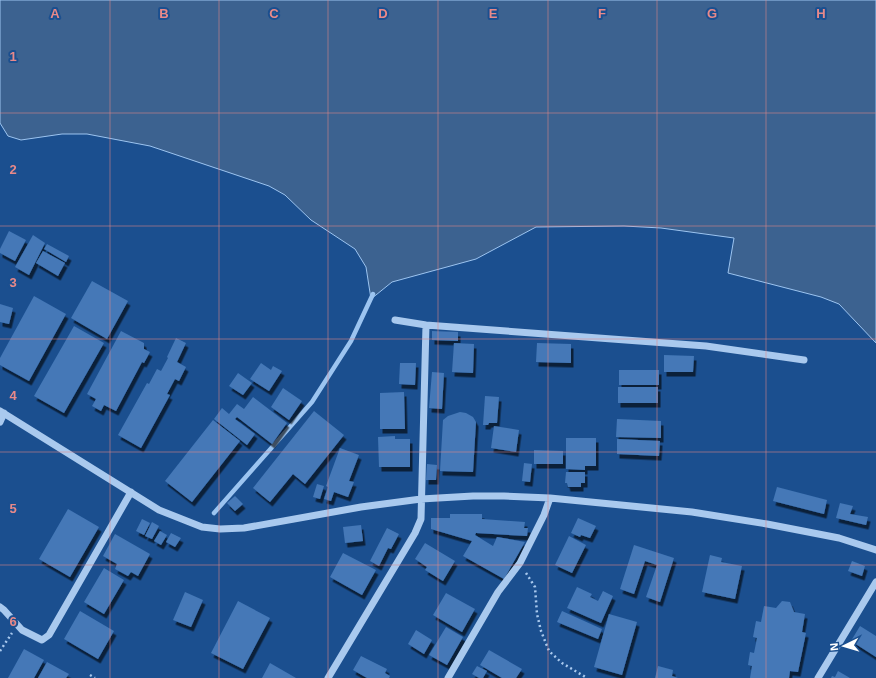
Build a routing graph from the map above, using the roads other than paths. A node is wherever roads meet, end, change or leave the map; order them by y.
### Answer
1 (395, 320) dead end
2 (426, 324) junction
3 (804, 360) dead end
4 (2, 412) edge
5 (0, 422) edge
6 (131, 492) junction
7 (550, 498) junction
8 (421, 499) junction
9 (876, 550) edge
10 (876, 582) edge
11 (0, 607) edge
12 (328, 678) edge
13 (448, 678) edge
14 (818, 678) edge

1 - 2 street
2 - 3 street
2 - 8 street
4 - 5 street
4 - 6 street
6 - 8 street
6 - 11 street
7 - 8 street
7 - 9 street
7 - 13 street
8 - 12 street
10 - 14 street

